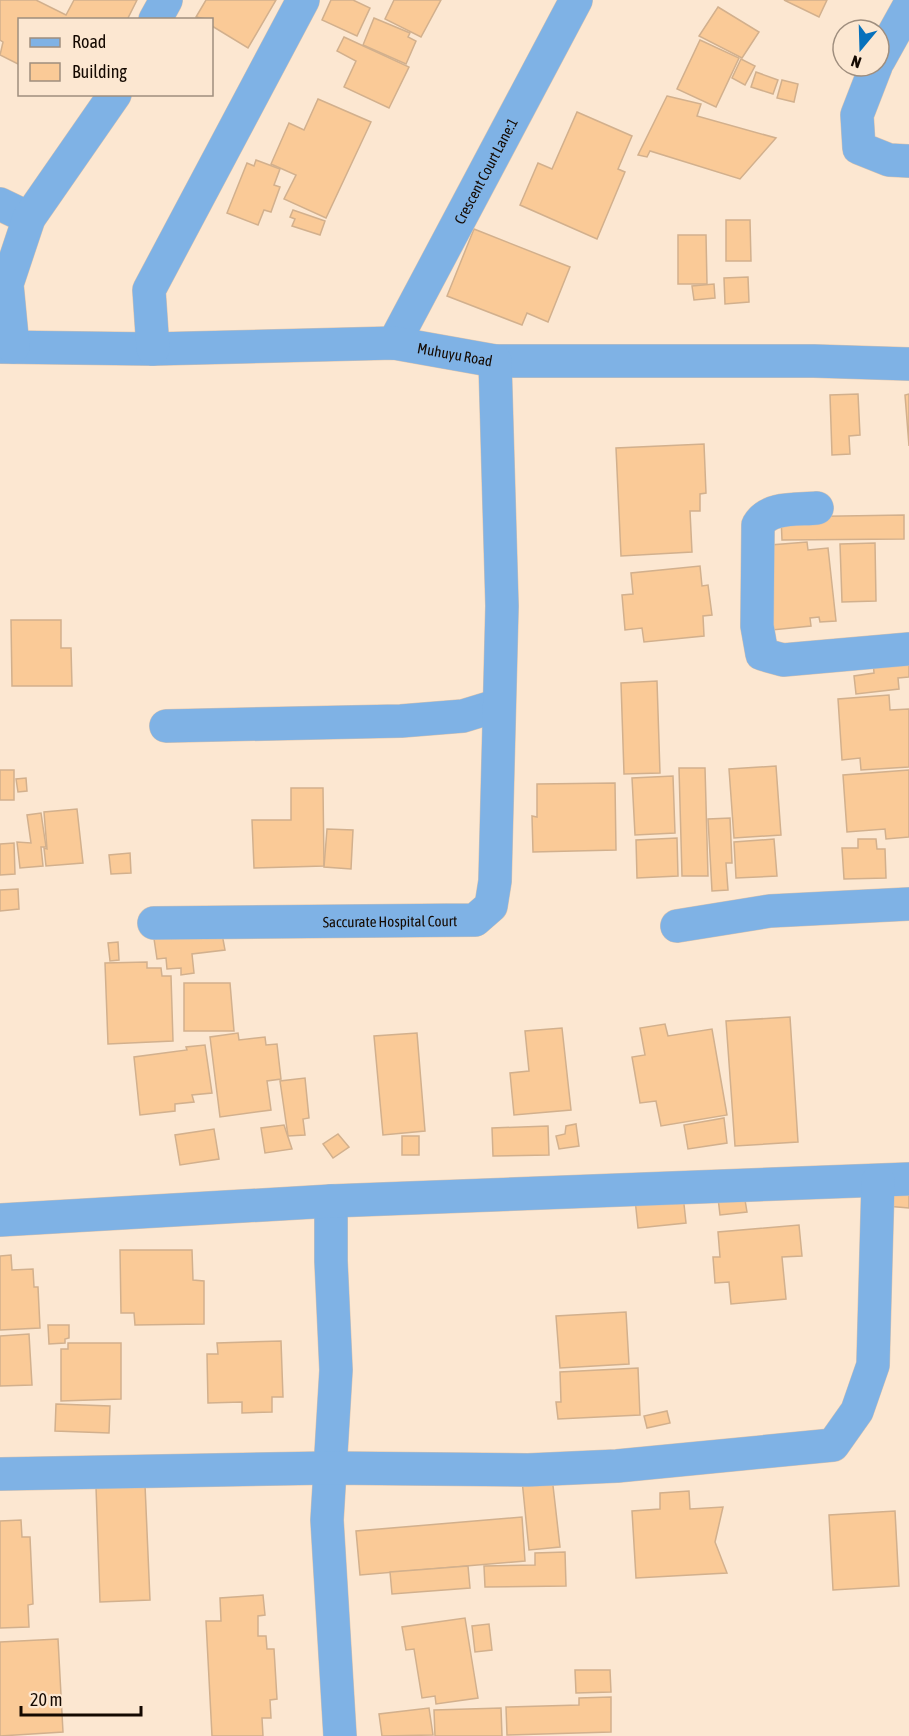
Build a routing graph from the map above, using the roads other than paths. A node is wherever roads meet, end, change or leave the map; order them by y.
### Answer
1 (166, 0) edge
2 (303, 0) edge
3 (576, 0) edge
4 (909, 6) edge
5 (156, 18) edge
6 (891, 38) edge
7 (871, 78) edge
8 (114, 96) edge
9 (909, 161) edge
10 (0, 204) edge
11 (29, 218) junction
12 (394, 343) junction
13 (7, 347) edge
14 (153, 348) junction
15 (495, 360) junction
16 (909, 364) edge
17 (817, 508) dead end
18 (909, 649) edge
19 (499, 705) junction
20 (166, 726) dead end
21 (909, 904) edge
22 (154, 923) dead end
23 (677, 926) dead end
24 (893, 1180) edge
25 (331, 1201) junction
26 (0, 1220) edge
27 (328, 1468) junction
28 (0, 1474) edge
29 (340, 1736) edge

1 - 5 street
2 - 14 street
3 - 12 street, Crescent Court Lane:1
4 - 6 street
7 - 9 street
8 - 11 street
10 - 11 street
11 - 13 street
12 - 14 street, Muhuyu Road
12 - 15 street, Muhuyu Road
13 - 14 street, Muhuyu Road
15 - 16 street, Muhuyu Road
15 - 19 street, Saccurate Hospital Court
17 - 18 street
19 - 20 street
19 - 22 street, Saccurate Hospital Court
21 - 23 street
24 - 25 street
24 - 27 street
25 - 26 street
25 - 27 street
27 - 28 street
27 - 29 street

